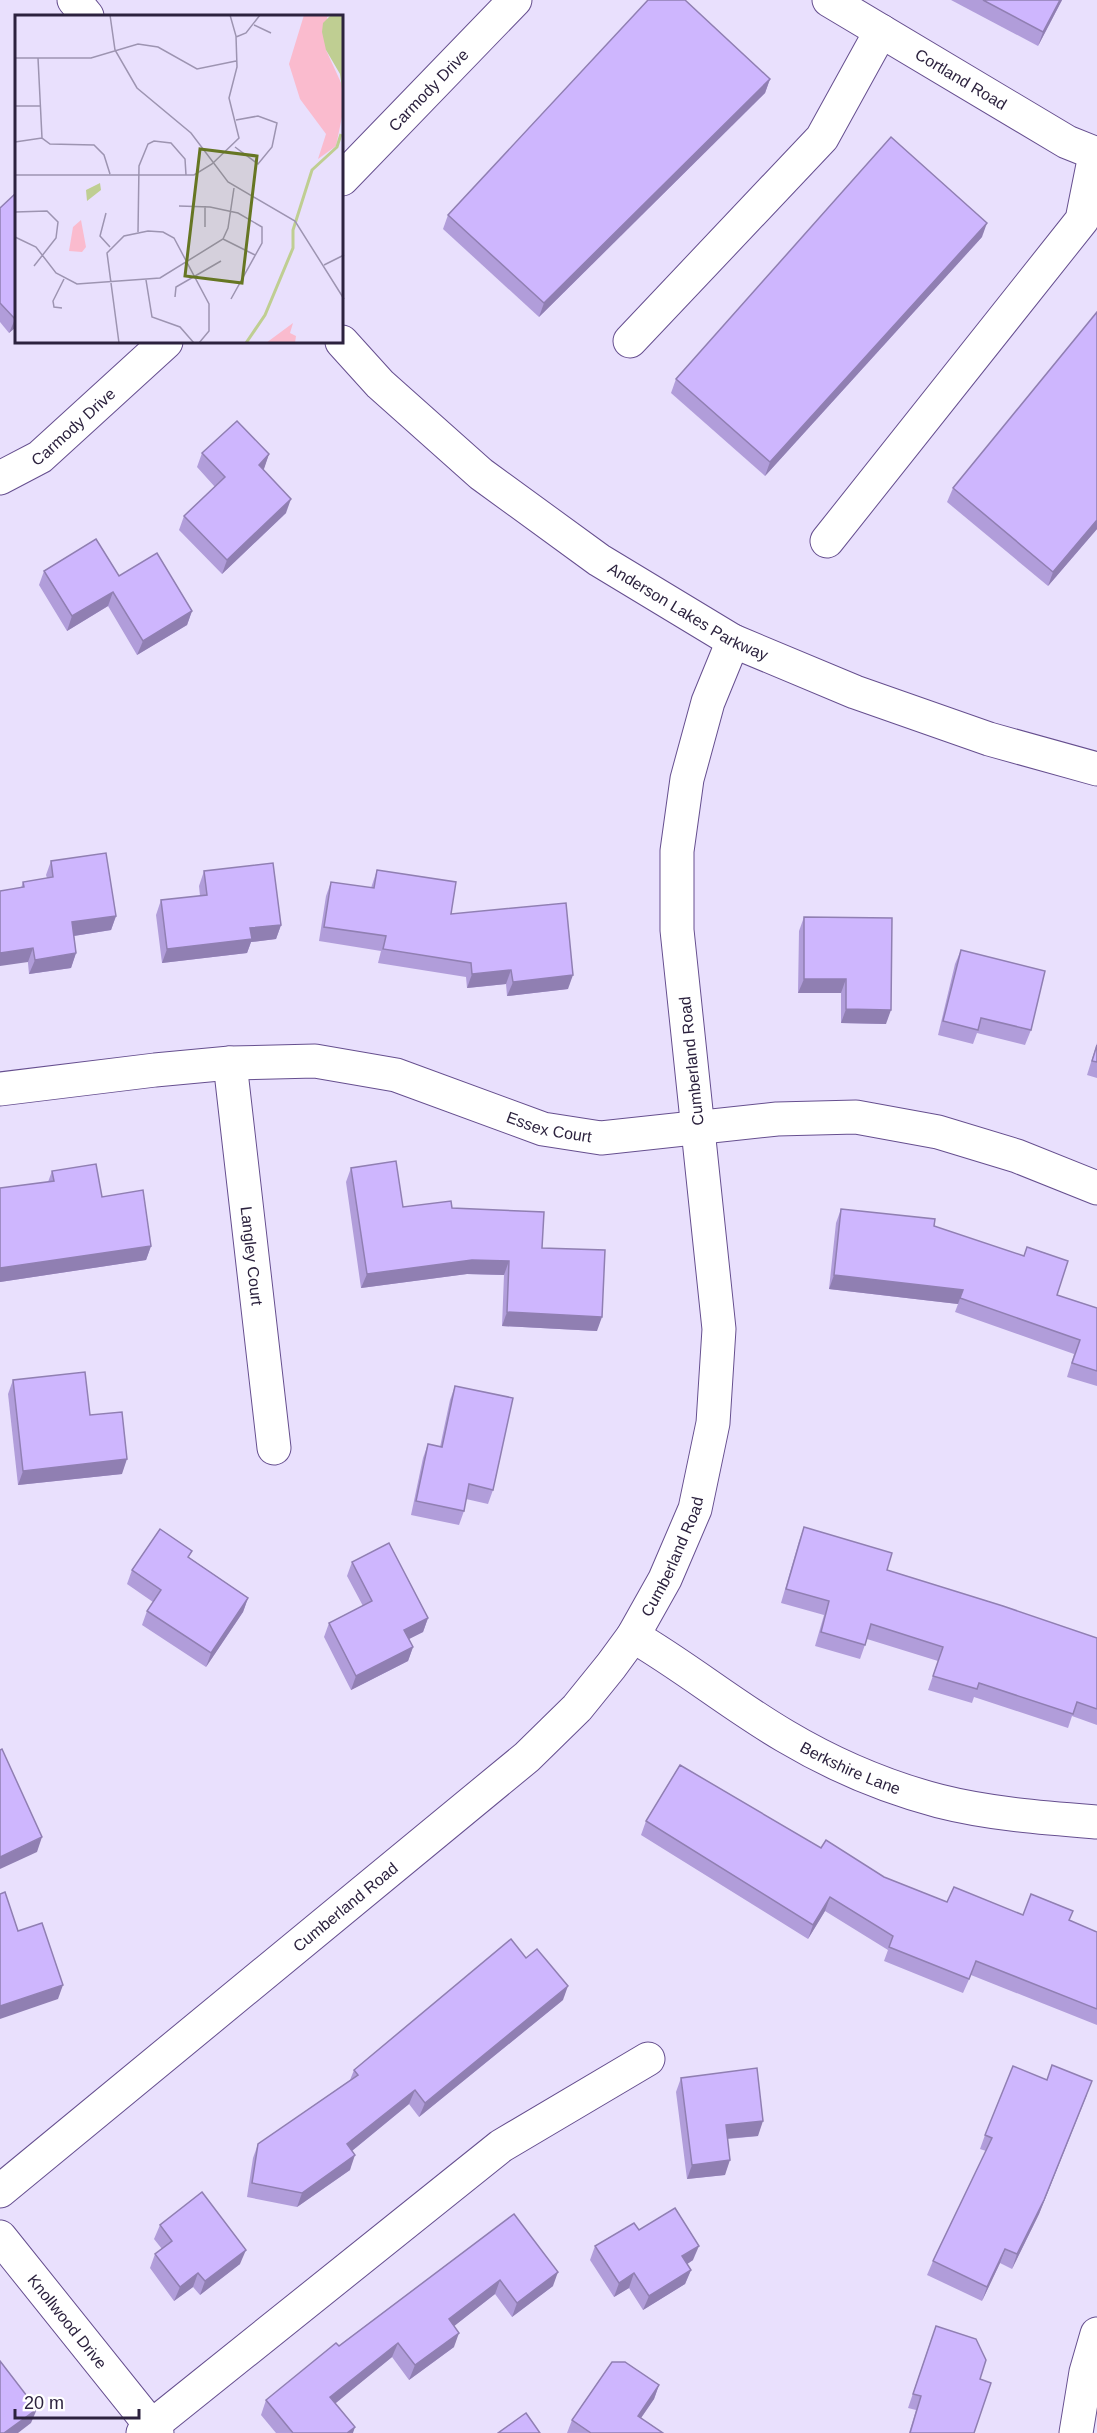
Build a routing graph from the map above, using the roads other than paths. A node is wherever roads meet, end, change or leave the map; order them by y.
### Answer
1 (74, 0) edge
2 (516, 0) edge
3 (829, 0) edge
4 (86, 15) edge
5 (881, 31) junction
6 (1096, 155) edge
7 (344, 177) edge
8 (630, 341) dead end
9 (164, 344) edge
10 (344, 344) edge
11 (0, 478) edge
12 (827, 541) dead end
13 (733, 641) junction
14 (1097, 769) edge
15 (230, 1063) junction
16 (0, 1089) edge
17 (699, 1129) junction
18 (1097, 1188) edge
19 (274, 1448) dead end
20 (633, 1636) junction
21 (1097, 1822) edge
22 (648, 2059) dead end
23 (0, 2191) edge
24 (0, 2237) edge
25 (1097, 2334) edge
26 (150, 2431) edge
27 (1076, 2433) edge

1 - 4 street
2 - 7 street, Carmody Drive
3 - 5 street, Cortland Road
5 - 6 street, Cortland Road
5 - 8 street
6 - 12 street
9 - 11 street, Carmody Drive
10 - 13 street, Anderson Lakes Parkway
13 - 14 street, Anderson Lakes Parkway
13 - 17 street, Cumberland Road
15 - 16 street, Essex Court
15 - 17 street, Essex Court
15 - 19 street, Langley Court
17 - 18 street, Essex Court
17 - 20 street, Cumberland Road
20 - 21 street, Berkshire Lane
20 - 23 street, Cumberland Road
22 - 26 street
24 - 26 street, Knollwood Drive
25 - 27 street

